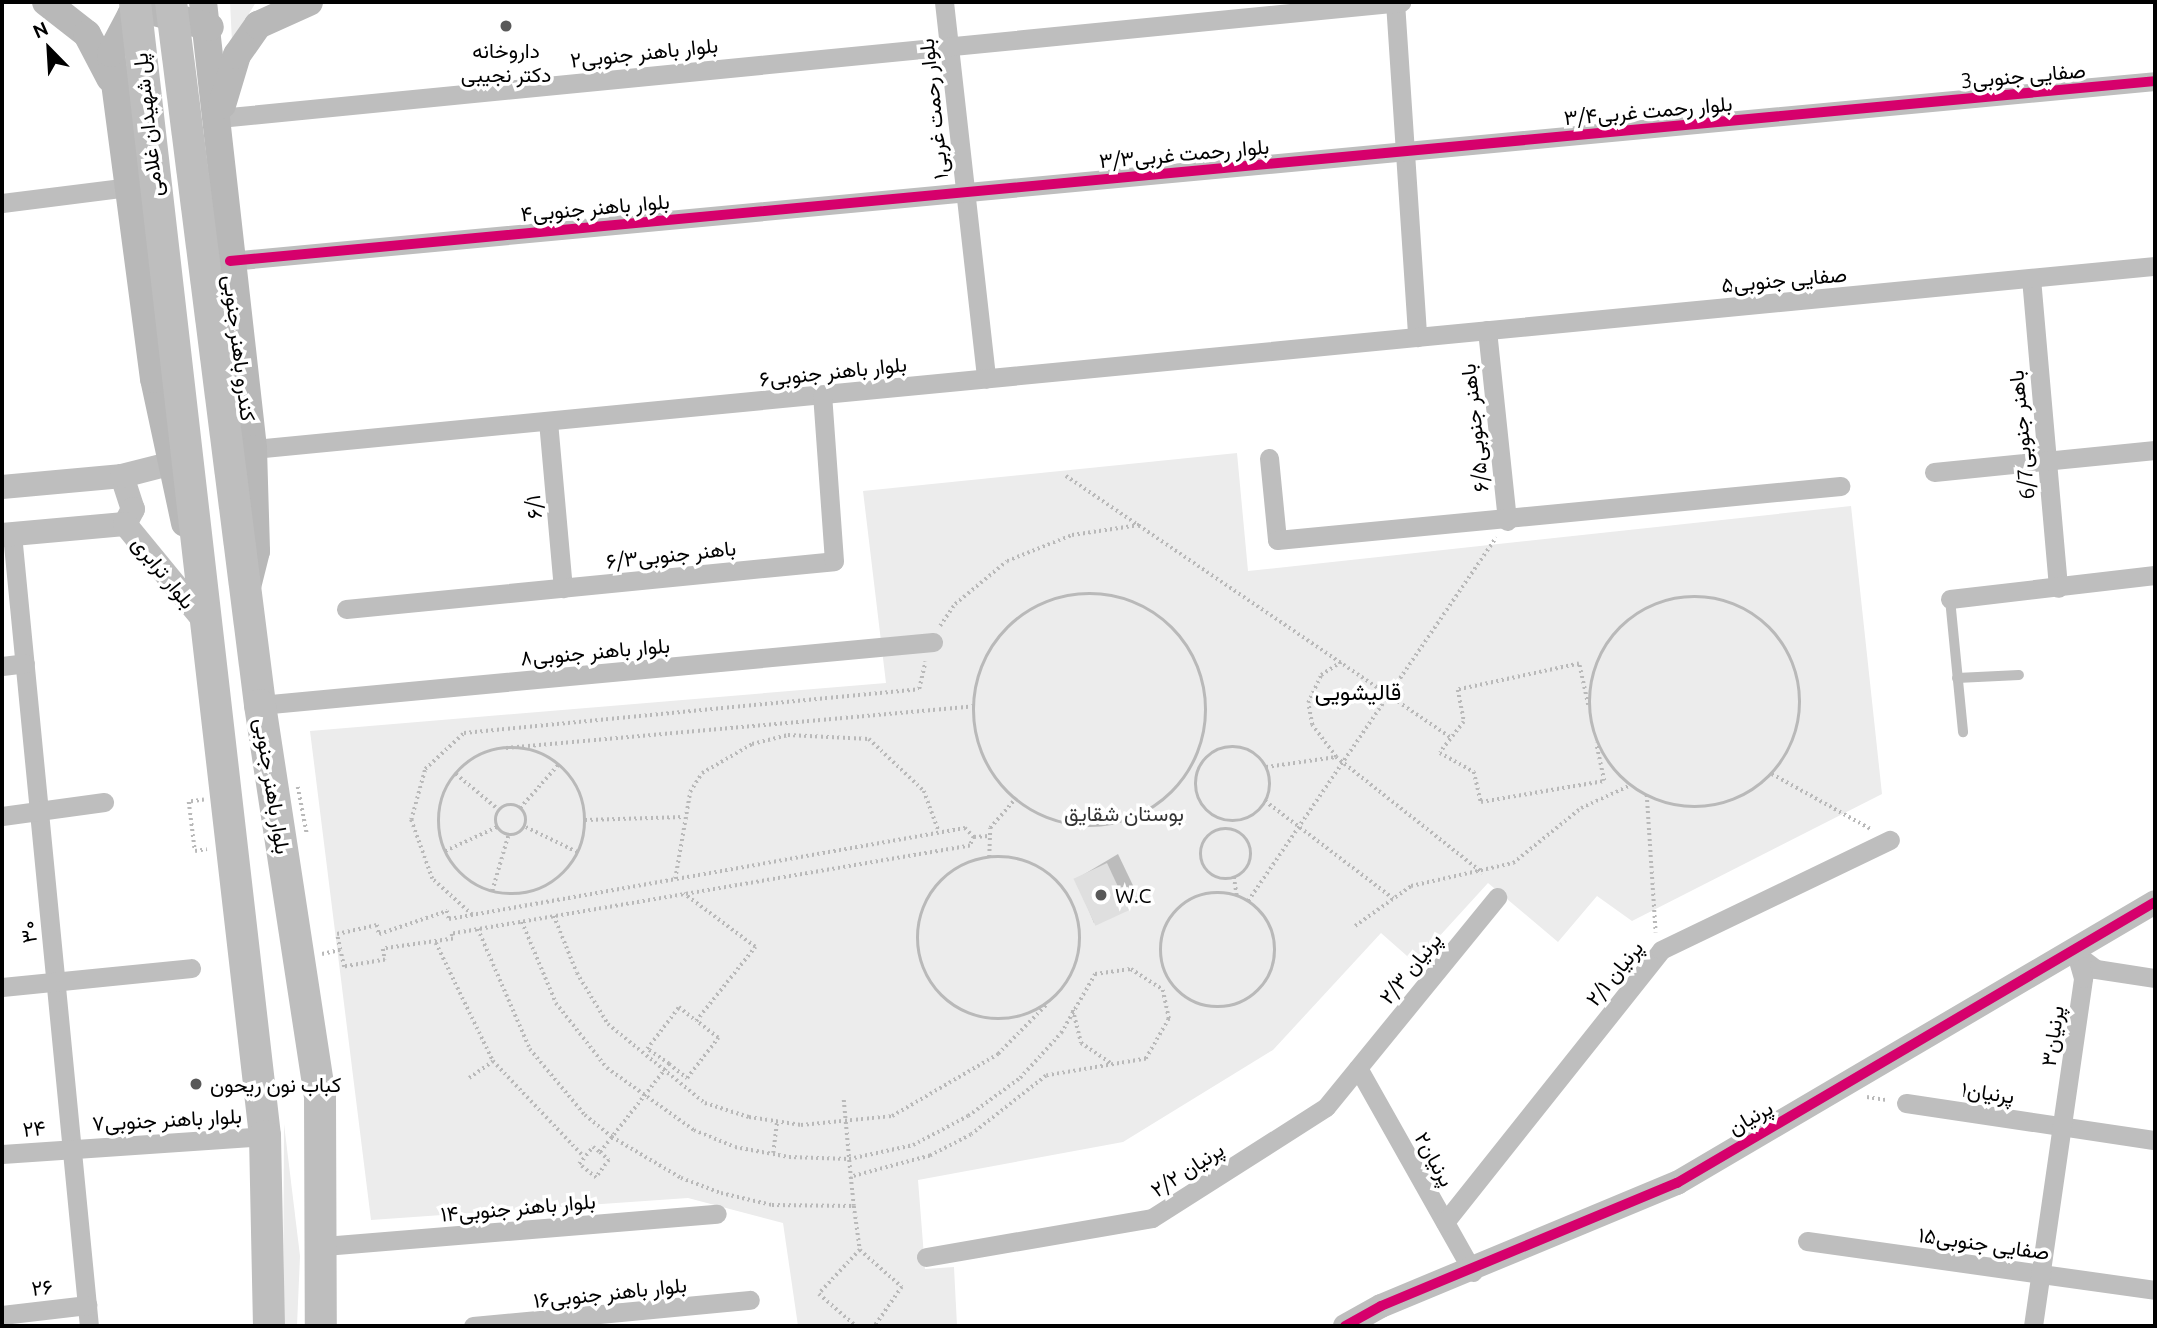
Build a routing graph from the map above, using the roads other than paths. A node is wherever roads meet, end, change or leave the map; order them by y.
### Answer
1 (46, 2) edge
2 (135, 2) edge
3 (172, 2) edge
4 (944, 2) edge
5 (1395, 2) edge
6 (1401, 2) edge
7 (298, 4) edge
8 (206, 14) edge
9 (948, 44) junction
10 (2155, 81) edge
11 (116, 90) junction
12 (1894, 106) joint
13 (219, 118) junction
14 (1407, 152) junction
15 (128, 187) junction
16 (965, 191) junction
17 (2, 203) edge
18 (199, 246) joint
19 (230, 261) junction
20 (2155, 266) edge
21 (2031, 278) junction
22 (1487, 330) junction
23 (1417, 337) junction
24 (986, 379) junction
25 (822, 395) junction
26 (548, 421) junction
27 (253, 449) junction
28 (2155, 450) edge
29 (1269, 458) dead end
30 (2045, 460) junction
31 (169, 464) junction
32 (1934, 472) dead end
33 (122, 476) junction
34 (1840, 486) dead end
35 (2, 487) edge
36 (1507, 520) junction
37 (125, 524) junction
38 (7, 534) edge
39 (197, 568) junction
40 (2155, 575) edge
41 (247, 586) junction
42 (563, 588) junction
43 (2058, 588) junction
44 (1950, 599) joint
45 (346, 609) dead end
46 (202, 618) junction
47 (933, 642) road end
48 (24, 663) junction
49 (2, 666) edge
50 (2020, 675) dead end
51 (1958, 678) junction
52 (260, 705) junction
53 (1963, 732) dead end
54 (104, 802) dead end
55 (39, 810) junction
56 (2, 816) edge
57 (1891, 840) road end
58 (1497, 897) dead end
59 (2155, 902) edge
60 (2076, 954) junction
61 (191, 968) dead end
62 (2155, 978) edge
63 (55, 981) junction
64 (2, 988) edge
65 (1357, 1068) junction
66 (1906, 1103) dead end
67 (2063, 1125) junction
68 (265, 1136) junction
69 (2155, 1140) edge
70 (71, 1147) junction
71 (2, 1154) edge
72 (717, 1214) dead end
73 (1445, 1222) junction
74 (1807, 1241) dead end
75 (324, 1246) junction
76 (926, 1257) dead end
77 (1473, 1272) junction
78 (2042, 1273) junction
79 (2155, 1290) edge
80 (750, 1300) dead end
81 (87, 1305) junction
82 (2, 1315) edge
83 (551, 1324) edge
84 (89, 1326) edge
85 (269, 1326) edge
86 (321, 1326) edge
87 (473, 1326) edge
88 (1345, 1326) edge
89 (2033, 1326) edge

1 - 11 main road
2 - 39 main road, پل شهیدان غلامی
3 - 18 main road, پل شهیدان غلامی
4 - 9 street, بلوار رحمت غربی۱
5 - 6 street, بلوار باهنر جنوبی۲
5 - 9 street, بلوار باهنر جنوبی۲
5 - 14 street
7 - 13 main road
8 - 11 main road
8 - 13 main road, کندرو باهنر جنوبی
9 - 13 street, بلوار باهنر جنوبی۲
9 - 16 street, بلوار رحمت غربی۱
10 - 12 street, 3صفایی جنوبی
11 - 15 main road
12 - 14 street, بلوار رحمت غربی۳/۴
13 - 19 main road, کندرو باهنر جنوبی
14 - 16 street, بلوار رحمت غربی۳/۳
14 - 23 street
15 - 17 street
15 - 31 main road
16 - 19 street, بلوار باهنر جنوبی۴
16 - 24 street, بلوار رحمت غربی۱
18 - 41 main road, بلوار باهنر جنوبی
19 - 27 main road, کندرو باهنر جنوبی
20 - 21 street, صفایی جنوبی۵
21 - 22 street, صفایی جنوبی۵
21 - 30 street, 6/7باهنر جنوبی
22 - 23 street, صفایی جنوبی۵
22 - 36 street, باهنر جنوبی۶/۵
23 - 24 street, بلوار باهنر جنوبی۶
24 - 25 street, بلوار باهنر جنوبی۶
25 - 26 street, بلوار باهنر جنوبی۶
25 - 42 street, ۶/۳باهنر جنوبی
26 - 27 street, بلوار باهنر جنوبی۶
26 - 42 street, ۶/۱
27 - 41 main road, کندرو باهنر جنوبی
28 - 30 street
29 - 36 street
30 - 32 street
30 - 43 street, 6/7باهنر جنوبی
31 - 33 street
31 - 39 main road
33 - 35 street
33 - 37 street
34 - 36 street
37 - 38 street, بلوار ترابری
37 - 46 street, بلوار ترابری
38 - 48 street, ۳۰
39 - 46 main road
40 - 43 street
41 - 52 main road, بلوار باهنر جنوبی
42 - 45 street, ۶/۳باهنر جنوبی
43 - 44 street
44 - 51 lane
46 - 68 main road
47 - 52 street, ۸بلوار باهنر جنوبی
48 - 49 street
48 - 55 street, ۳۰
50 - 51 lane
51 - 53 lane
52 - 75 main road, بلوار باهنر جنوبی
54 - 55 street
55 - 56 street
55 - 63 street, ۳۰
57 - 73 street, پرنیان ۲/۱
58 - 65 street, پرنیان ۲/۳
59 - 60 street, پرنیان
60 - 62 street
60 - 67 street, پرنیان۳
60 - 77 street, پرنیان
61 - 63 street
63 - 64 street
63 - 70 street, ۳۰
65 - 73 street, پرنیان۲
65 - 76 street, پرنیان ۲/۲
66 - 67 street, پرنیان۱
67 - 69 street, پرنیان۱
67 - 78 street, پرنیان۳
68 - 70 street, بلوار باهنر جنوبی۷
68 - 85 main road
70 - 71 street, ۲۴
70 - 81 street, ۳۰
72 - 75 street, بلوار باهنر جنوبی۱۴
73 - 77 street, پرنیان۲
74 - 78 street, صفایی جنوبی۱۵
75 - 86 main road, بلوار باهنر جنوبی
77 - 88 street, پرنیان
78 - 79 street, صفایی جنوبی۱۵
78 - 89 street, پرنیان۳
80 - 83 street, بلوار باهنر جنوبی۱۶
81 - 82 street, ۲۶
81 - 84 street, ۳۰
83 - 87 street, بلوار باهنر جنوبی۱۶

